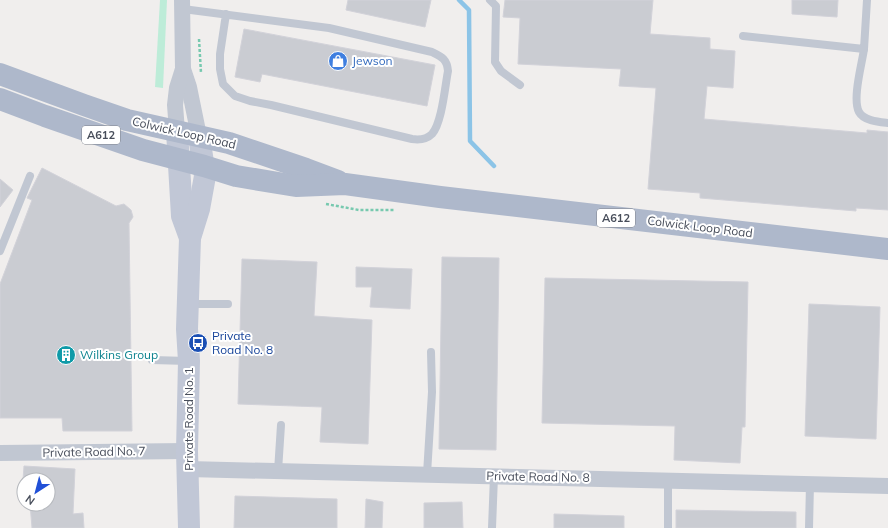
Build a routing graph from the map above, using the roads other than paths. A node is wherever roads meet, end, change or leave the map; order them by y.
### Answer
1 (490, 0) edge
2 (867, 0) edge
3 (188, 6) edge
4 (226, 14) junction
5 (743, 36) dead end
6 (864, 49) junction
7 (183, 70) junction
8 (0, 74) edge
9 (520, 85) dead end
10 (0, 99) edge
11 (888, 123) edge
12 (177, 131) junction
13 (198, 136) junction
14 (179, 159) junction
15 (204, 166) junction
16 (30, 176) dead end
17 (345, 184) junction
18 (190, 238) junction
19 (888, 249) edge
20 (0, 250) edge
21 (187, 304) junction
22 (228, 304) dead end
23 (431, 352) dead end
24 (152, 360) dead end
25 (189, 361) junction
26 (281, 425) dead end
27 (0, 453) edge
28 (188, 460) junction
29 (278, 471) junction
30 (427, 474) junction
31 (494, 476) junction
32 (668, 480) junction
33 (810, 484) junction
34 (888, 486) edge
35 (189, 528) edge
36 (492, 528) edge
37 (668, 528) edge
38 (809, 528) edge

1 - 9 lane
2 - 6 lane
3 - 4 lane
3 - 7 street, Private Road No. 1
4 - 4 lane
5 - 6 lane
6 - 11 lane
7 - 12 street, Private Road No. 1
7 - 13 street, Private Road No. 1
8 - 12 main road, Colwick Loop Road / A612
10 - 14 main road, Colwick Loop Road / A612
12 - 13 main road, Colwick Loop Road / A612
12 - 14 street, Private Road No. 1
13 - 15 street, Private Road No. 1
13 - 17 main road, Colwick Loop Road / A612
14 - 15 main road, Colwick Loop Road / A612
14 - 18 street, Private Road No. 1
15 - 17 main road, Colwick Loop Road / A612
15 - 18 street, Private Road No. 1
16 - 20 lane
17 - 19 main road, Colwick Loop Road / A612
18 - 21 street, Private Road No. 1
21 - 22 lane
21 - 25 street, Private Road No. 1
23 - 30 lane
24 - 25 lane
25 - 28 street, Private Road No. 1
26 - 29 lane
27 - 28 street, Private Road No. 7
28 - 29 street, Private Road No. 8
28 - 35 street, Private Road No. 1
29 - 30 street, Private Road No. 8
30 - 31 street, Private Road No. 8
31 - 32 street, Private Road No. 8
31 - 36 lane
32 - 33 street, Private Road No. 8
32 - 37 lane
33 - 34 street, Private Road No. 8
33 - 38 lane

